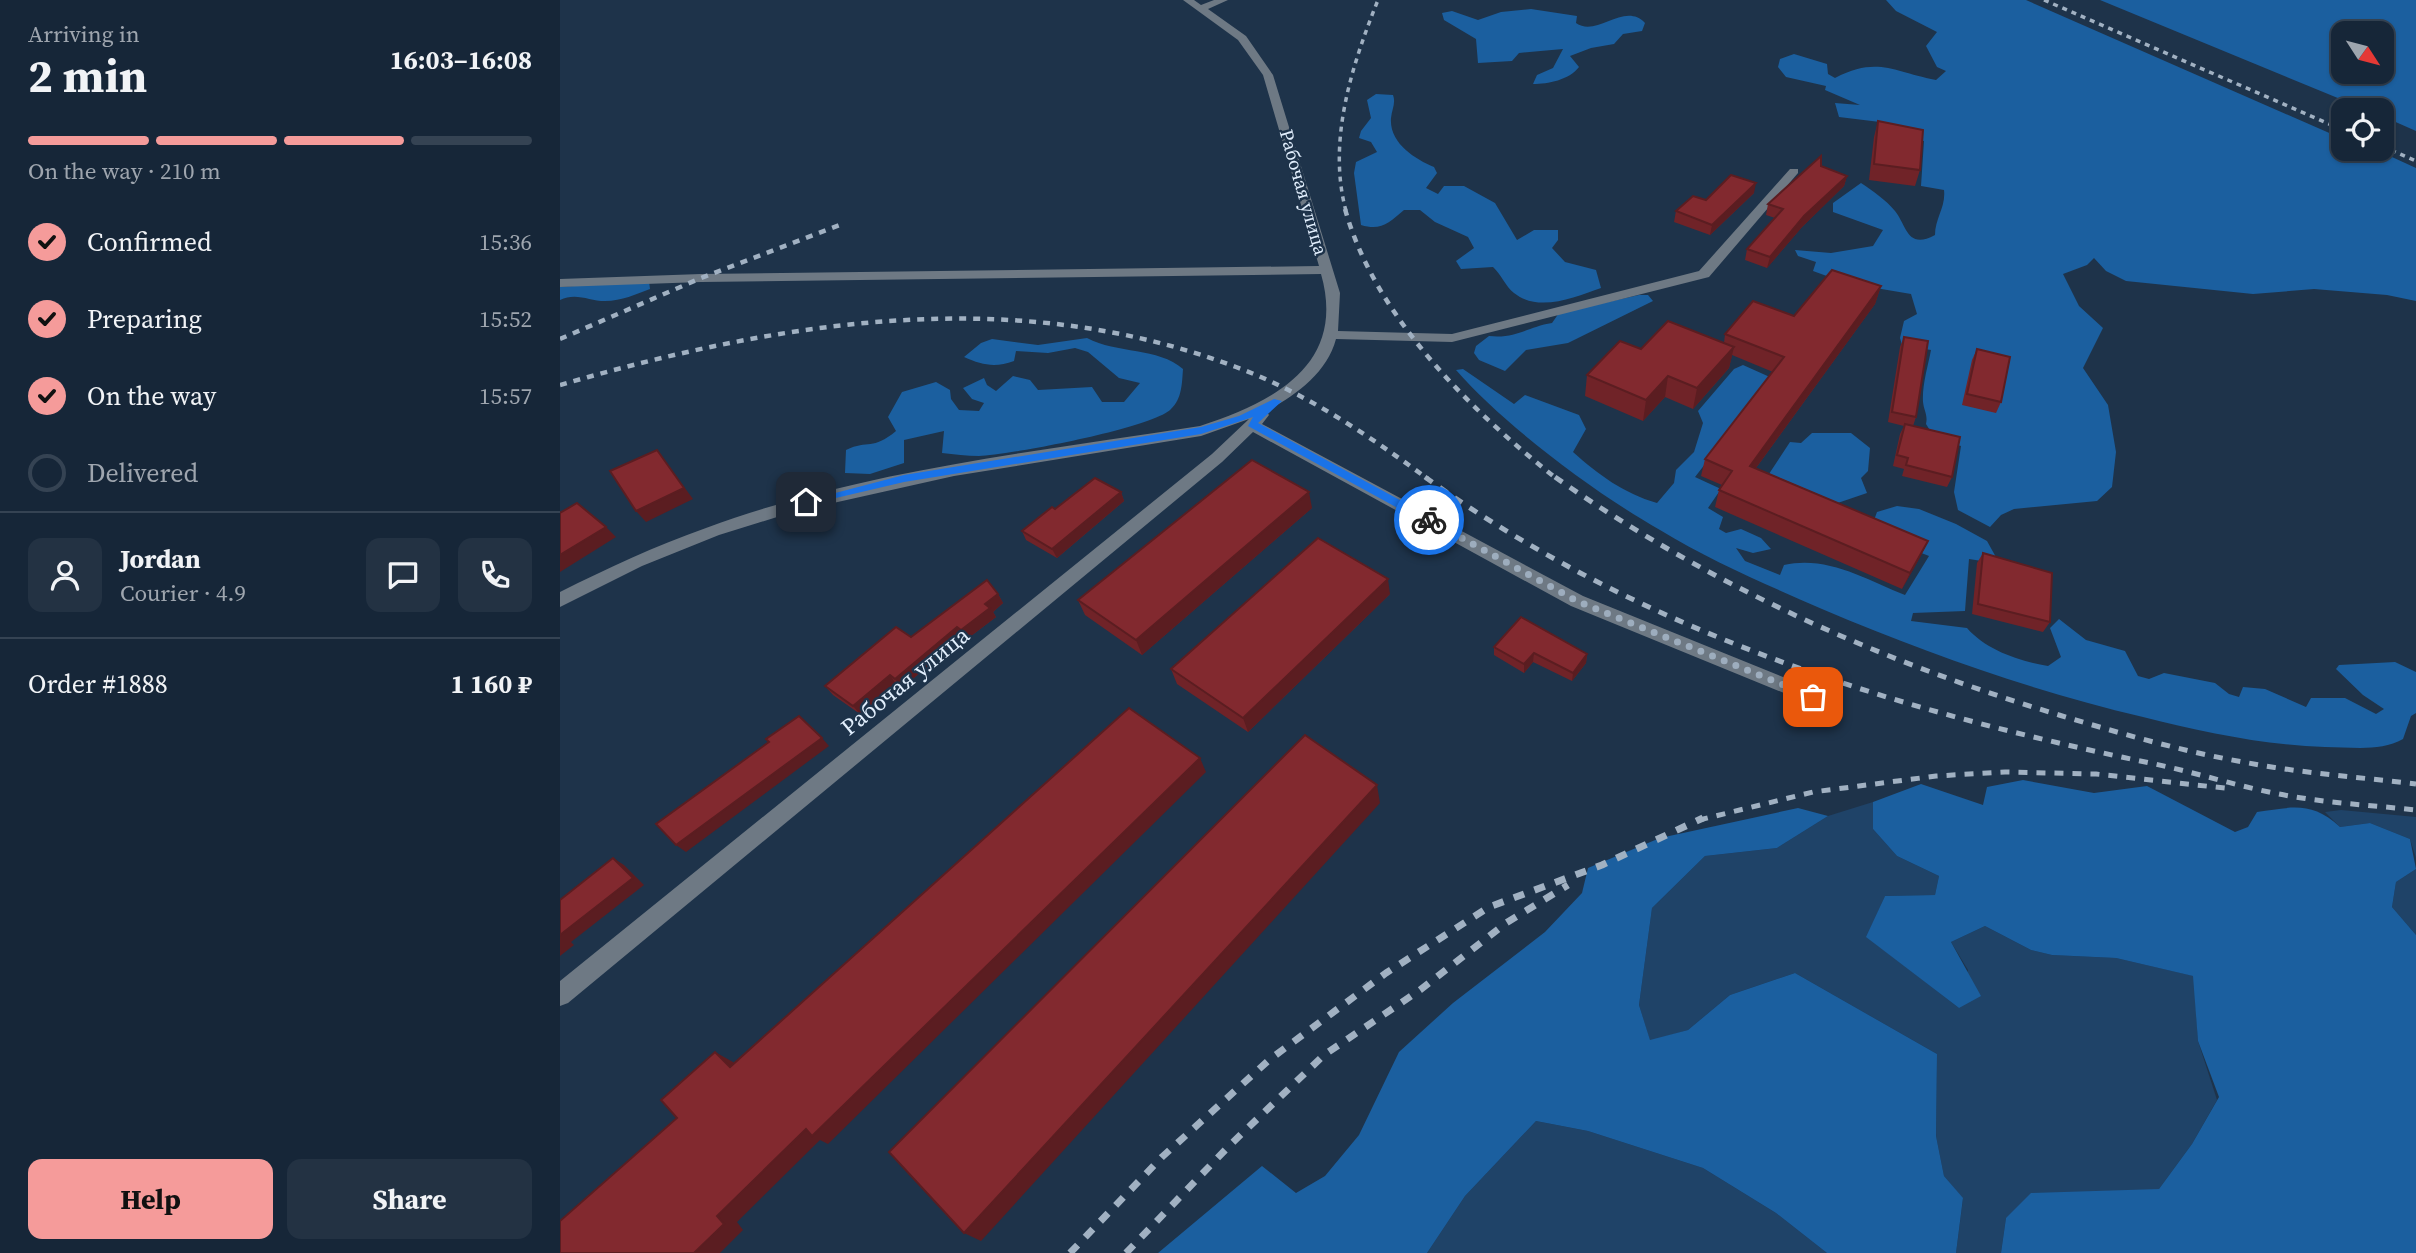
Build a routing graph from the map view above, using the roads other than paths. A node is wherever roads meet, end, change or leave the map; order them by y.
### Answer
1 (1188, 0) edge
2 (1223, 0) edge
3 (1202, 8) junction
4 (1794, 170) dead end
5 (1326, 270) junction
6 (560, 283) edge
7 (1333, 335) junction
8 (1278, 401) junction
9 (1251, 424) junction
10 (560, 600) edge
11 (1813, 697) dead end
12 (560, 995) edge

1 - 3 street, Рабочая улица
2 - 3 street
3 - 5 street, Рабочая улица
4 - 7 street
5 - 6 street
5 - 7 street, Рабочая улица
7 - 8 street, Рабочая улица
8 - 9 street, Рабочая улица
8 - 10 street, Рабочая улица
9 - 11 street
9 - 12 street, Рабочая улица

